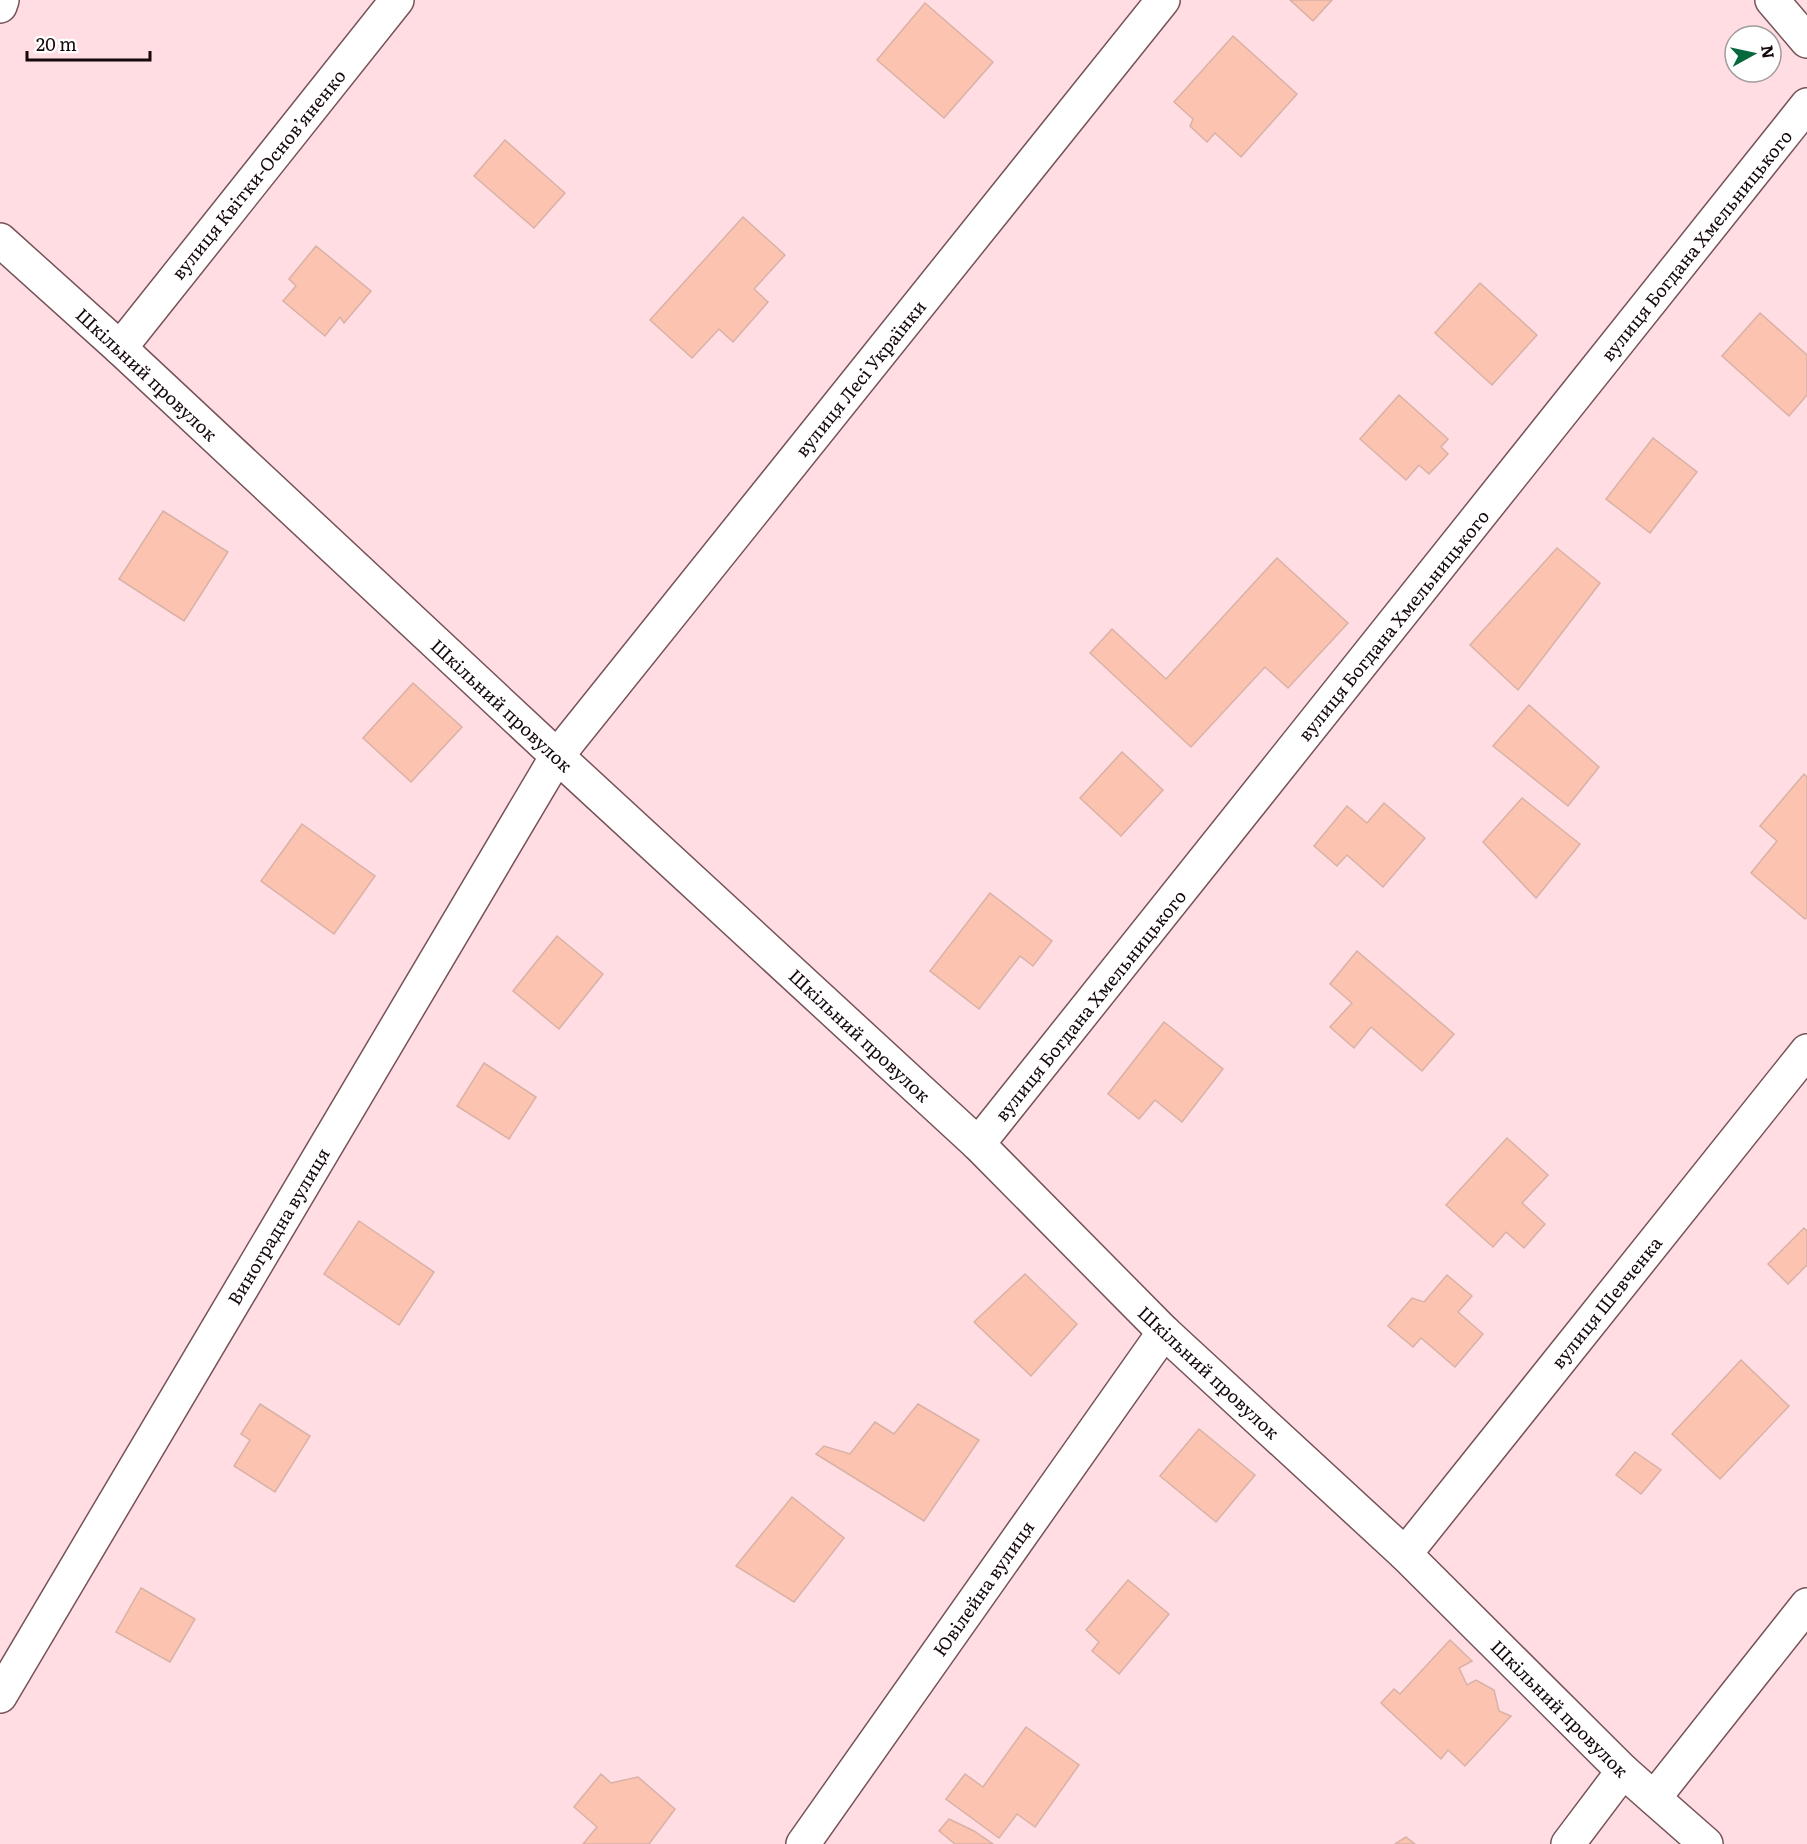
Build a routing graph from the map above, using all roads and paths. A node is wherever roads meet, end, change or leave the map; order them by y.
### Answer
1 (2, 0) edge
2 (396, 0) edge
3 (1163, 0) edge
4 (1773, 0) edge
5 (0, 6) edge
6 (1807, 41) edge
7 (1807, 105) edge
8 (0, 240) edge
9 (120, 348) junction
10 (557, 756) junction
11 (1807, 1051) edge
12 (978, 1144) junction
13 (1164, 1332) junction
14 (1405, 1554) junction
15 (1807, 1605) edge
16 (0, 1696) edge
17 (1623, 1771) junction
18 (1654, 1798) junction
19 (802, 1844) edge
20 (1568, 1844) edge
21 (1706, 1844) edge

1 - 5 street
2 - 9 street, вулиця Квітки-Основʼяненко
3 - 10 street, вулиця Лесі Українки
4 - 6 street
7 - 12 street, вулиця Богдана Хмельницького
8 - 9 street, Шкільний провулок
9 - 10 street, Шкільний провулок
10 - 12 street, Шкільний провулок
10 - 16 street, Виноградна вулиця
11 - 14 street, вулиця Шевченка
12 - 13 street, Шкільний провулок
13 - 14 street, Шкільний провулок
13 - 19 street, Ювілейна вулиця
14 - 17 street, Шкільний провулок
15 - 18 street
17 - 18 street, Шкільний провулок
17 - 20 street
18 - 21 street, Шкільний провулок

